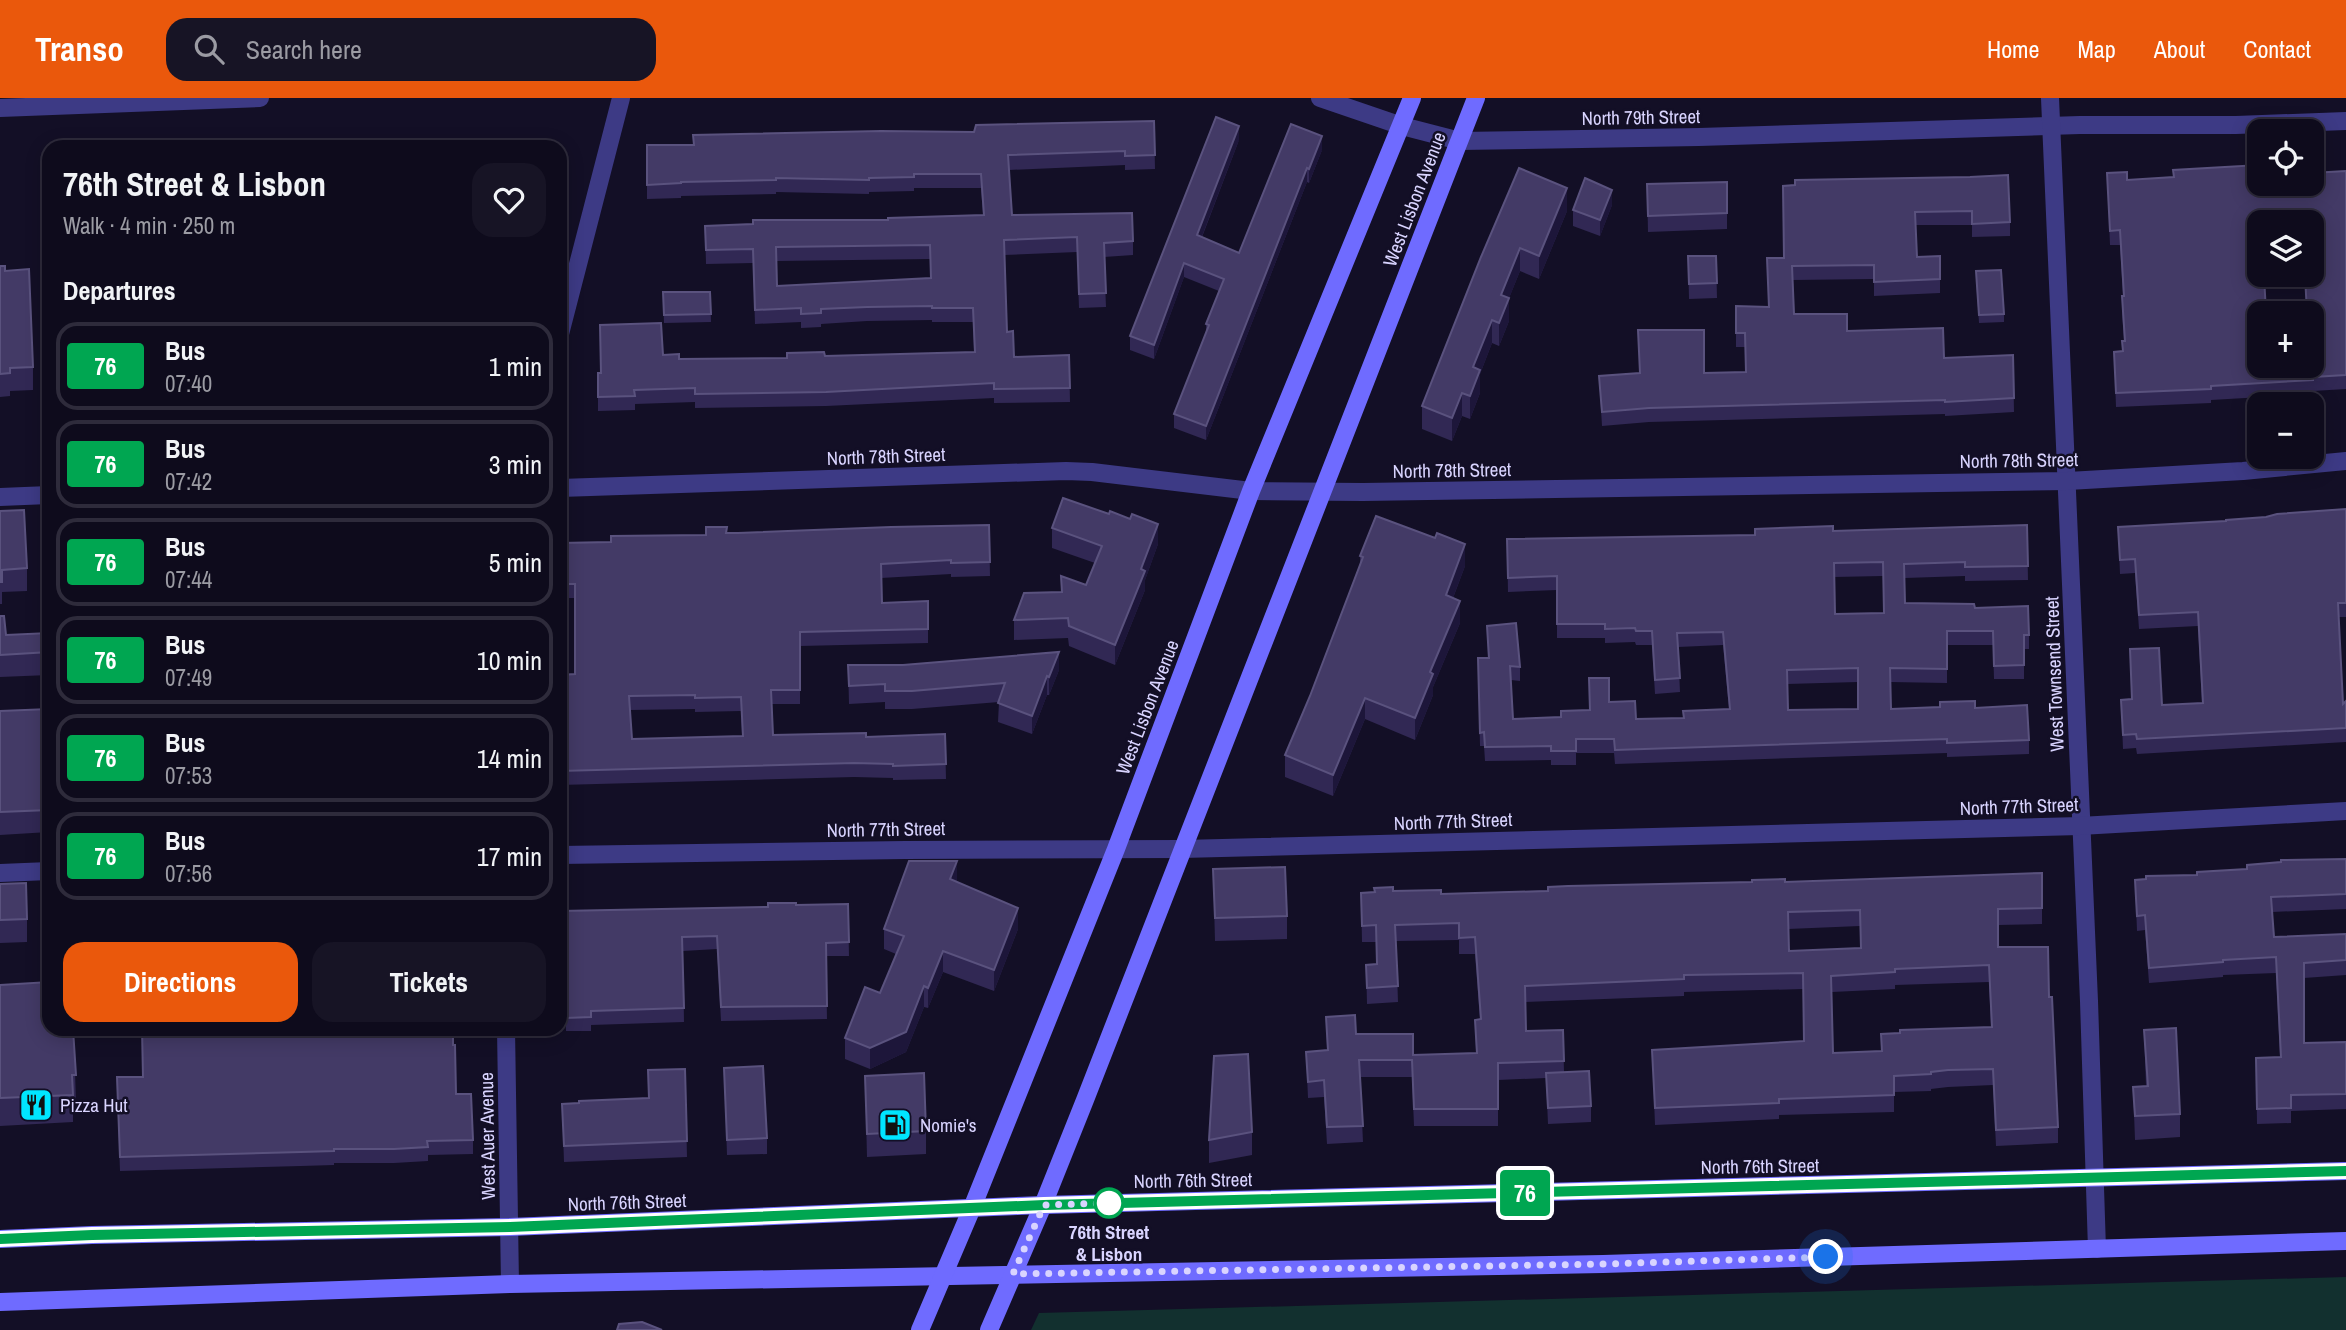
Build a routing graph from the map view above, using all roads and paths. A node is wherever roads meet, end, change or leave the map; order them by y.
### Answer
1 (260, 98) edge
2 (621, 98) edge
3 (1320, 98) edge
4 (1412, 98) edge
5 (1476, 98) edge
6 (2050, 98) edge
7 (0, 108) edge
8 (2346, 121) edge
9 (1402, 125) junction
10 (2050, 126) junction
11 (1460, 141) junction
12 (567, 307) edge
13 (2346, 461) edge
14 (2068, 481) junction
15 (567, 488) edge
16 (1251, 491) junction
17 (1321, 493) junction
18 (42, 495) edge
19 (0, 497) edge
20 (2346, 811) edge
21 (2080, 825) junction
22 (1116, 849) junction
23 (1182, 849) junction
24 (567, 855) edge
25 (42, 872) edge
26 (0, 873) edge
27 (506, 1036) edge
28 (2346, 1171) edge
29 (2093, 1179) junction
30 (1044, 1205) junction
31 (972, 1208) junction
32 (510, 1227) junction
33 (0, 1239) edge
34 (2346, 1241) edge
35 (2097, 1249) junction
36 (1013, 1274) junction
37 (942, 1276) junction
38 (510, 1284) junction
39 (0, 1302) edge
40 (920, 1330) edge
41 (989, 1330) edge

1 - 7 street
2 - 12 street
3 - 9 street, North 79th Street
4 - 9 main road, West Lisbon Avenue
5 - 11 main road, West Lisbon Avenue
6 - 10 street, West Townsend Street
8 - 10 street, North 79th Street
9 - 11 street, North 79th Street
9 - 16 main road, West Lisbon Avenue
10 - 11 street, North 79th Street
10 - 14 street, West Townsend Street
11 - 17 main road, West Lisbon Avenue
13 - 14 street, North 78th Street
14 - 17 street, North 78th Street
14 - 21 street, West Townsend Street
15 - 16 street, North 78th Street
16 - 17 street, North 78th Street
16 - 22 main road, West Lisbon Avenue
17 - 23 main road, West Lisbon Avenue
18 - 19 street
20 - 21 street, North 77th Street
21 - 23 street, North 77th Street
21 - 29 street, West Townsend Street
22 - 23 street, North 77th Street
22 - 24 street, North 77th Street
22 - 31 main road, West Lisbon Avenue
23 - 30 main road, West Lisbon Avenue
25 - 26 street
27 - 32 street, West Auer Avenue
28 - 29 main road, North 76th Street
29 - 30 main road, North 76th Street
29 - 35 street, West Townsend Street
30 - 31 main road, North 76th Street
30 - 36 main road, West Lisbon Avenue
31 - 32 main road, North 76th Street
31 - 37 main road, West Lisbon Avenue
32 - 33 main road, North 76th Street
32 - 38 street, West Auer Avenue
34 - 35 main road
35 - 36 main road
36 - 37 main road
36 - 41 main road, West Lisbon Avenue
37 - 38 main road
37 - 40 main road, West Lisbon Avenue
38 - 39 main road

